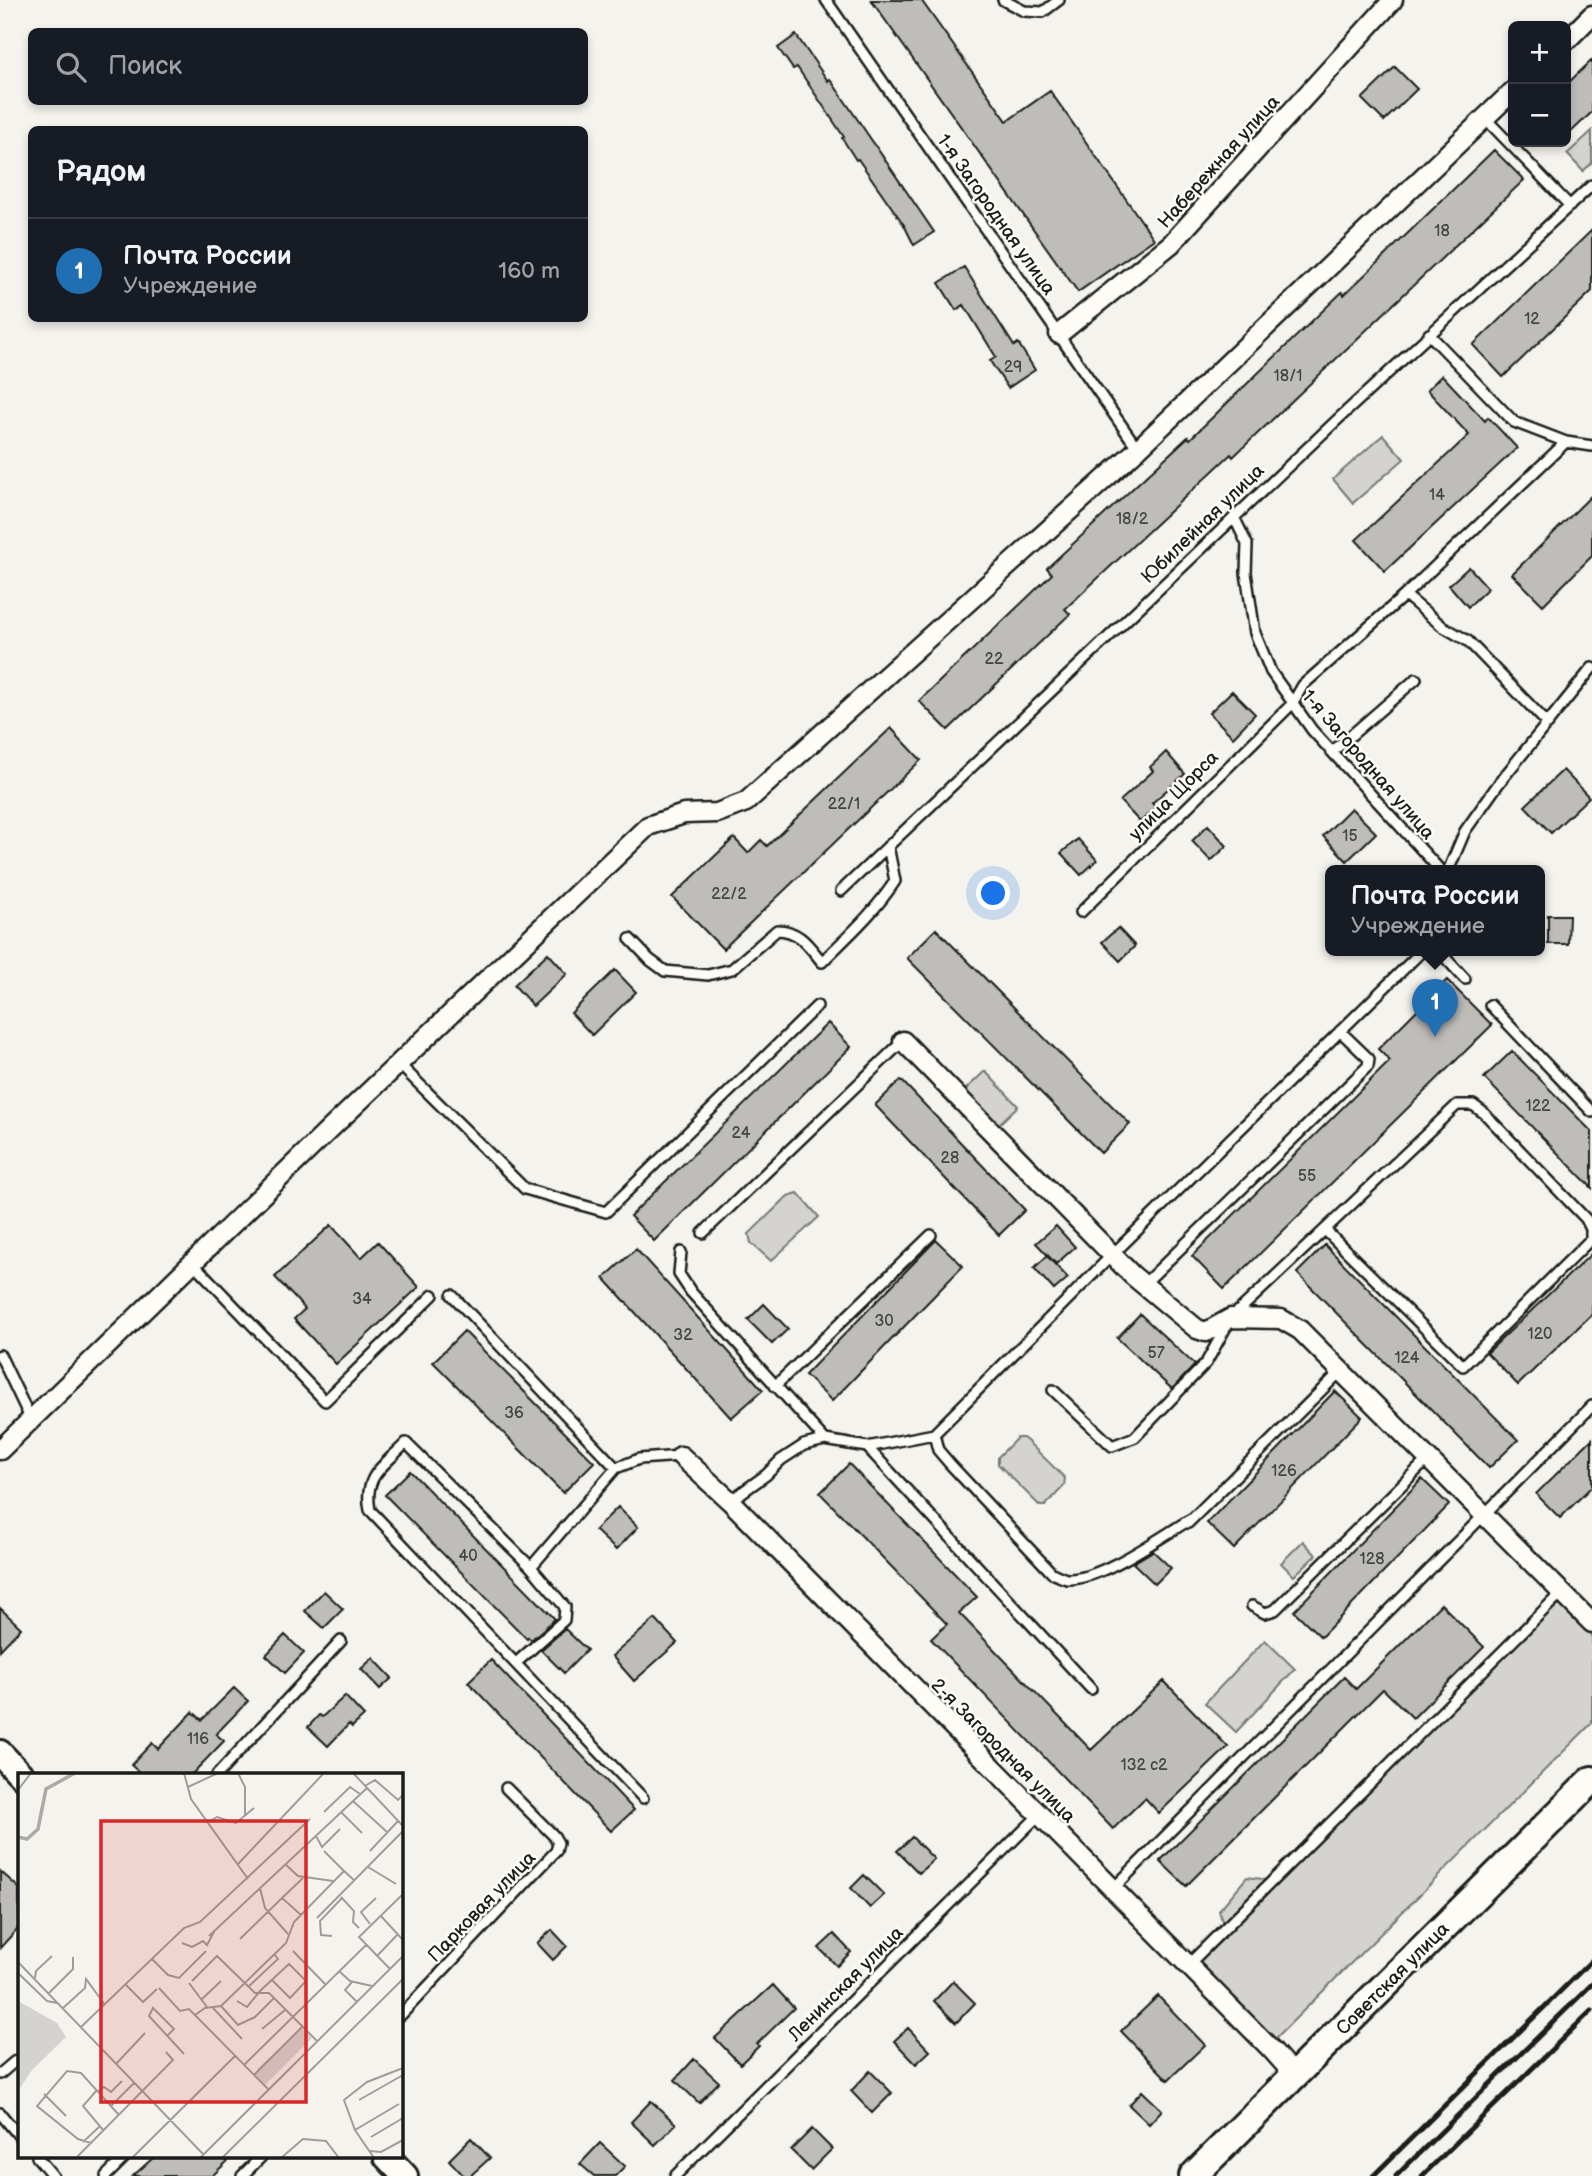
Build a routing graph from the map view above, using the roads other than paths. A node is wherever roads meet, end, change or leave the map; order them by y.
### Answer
1 (1003, 0) edge
2 (1059, 0) edge
3 (1393, 0) edge
4 (831, 2) edge
5 (1592, 15) edge
6 (1571, 36) edge
7 (1508, 96) edge
8 (1485, 118) junction
9 (1592, 185) edge
10 (1570, 206) junction
11 (1059, 334) junction
12 (1429, 334) junction
13 (1566, 442) junction
14 (1592, 446) edge
15 (1138, 449) junction
16 (1234, 517) junction
17 (1405, 595) junction
18 (1592, 668) edge
19 (1416, 679) dead end
20 (1292, 704) junction
21 (1548, 724) junction
22 (1332, 752) junction
23 (888, 846) junction
24 (1436, 865) edge
25 (1451, 865) edge
26 (841, 891) dead end
27 (1081, 912) dead end
28 (630, 939) dead end
29 (1417, 956) edge
30 (1443, 956) edge
31 (1465, 978) dead end
32 (1490, 1005) dead end
33 (817, 1006) dead end
34 (1340, 1031) junction
35 (903, 1041) joint
36 (399, 1064) junction
37 (1592, 1112) edge
38 (1325, 1230) junction
39 (703, 1233) dead end
40 (931, 1235) dead end
41 (681, 1252) dead end
42 (1112, 1255) junction
43 (192, 1262) junction
44 (1143, 1285) junction
45 (433, 1295) dead end
46 (452, 1295) dead end
47 (1231, 1318) junction
48 (0, 1355) edge
49 (1341, 1371) junction
50 (775, 1385) junction
51 (1054, 1390) dead end
52 (1592, 1406) edge
53 (31, 1420) junction
54 (934, 1434) junction
55 (825, 1440) junction
56 (867, 1447) junction
57 (0, 1450) edge
58 (681, 1456) joint
59 (1428, 1459) junction
60 (616, 1468) junction
61 (730, 1501) junction
62 (1483, 1515) junction
63 (531, 1567) junction
64 (1561, 1593) junction
65 (1252, 1606) dead end
66 (1592, 1623) edge
67 (341, 1641) dead end
68 (516, 1663) junction
69 (1091, 1689) dead end
70 (0, 1754) edge
71 (19, 1773) edge
72 (219, 1773) edge
73 (1592, 1780) edge
74 (506, 1788) dead end
75 (643, 1798) dead end
76 (1039, 1815) junction
77 (1112, 1889) junction
78 (1187, 1966) junction
79 (402, 2014) edge
80 (18, 2060) edge
81 (0, 2074) edge
82 (1295, 2076) junction
83 (0, 2113) edge
84 (18, 2135) edge
85 (38, 2158) edge
86 (124, 2158) edge
87 (260, 2158) edge
88 (388, 2158) edge
89 (53, 2176) edge
90 (106, 2176) edge
91 (242, 2176) edge
92 (405, 2176) edge
93 (675, 2176) edge
94 (1193, 2176) edge

1 - 2 lane
3 - 11 street, Набережная улица
4 - 11 lane, 1-я Загородная улица
5 - 6 street
7 - 8 street
8 - 10 lane
8 - 15 street
9 - 10 lane, Юбилейная улица
10 - 12 lane, Юбилейная улица
11 - 15 lane, 1-я Загородная улица
12 - 13 lane
12 - 16 lane, Юбилейная улица
13 - 14 lane
13 - 17 lane, улица Щорса
15 - 36 street
16 - 20 lane, 1-я Загородная улица
16 - 23 lane, Юбилейная улица
17 - 20 lane, улица Щорса
17 - 21 lane
18 - 21 lane
19 - 22 lane
20 - 22 lane, 1-я Загородная улица
20 - 27 lane, улица Щорса
21 - 25 lane
22 - 24 lane, 1-я Загородная улица
23 - 26 lane, Юбилейная улица
23 - 28 lane
29 - 34 lane
30 - 31 lane
32 - 37 lane
33 - 36 lane
34 - 42 lane
34 - 44 lane
35 - 39 lane
35 - 42 street
36 - 43 street
38 - 38 lane
38 - 47 lane
40 - 50 lane
41 - 50 lane
42 - 44 street
42 - 54 lane
43 - 45 lane
43 - 53 street
44 - 47 street
46 - 60 lane
47 - 49 street
47 - 51 lane
48 - 53 lane
49 - 54 lane
49 - 59 street
50 - 55 lane
52 - 62 lane
53 - 57 street
54 - 56 lane
55 - 56 lane
55 - 61 lane
56 - 69 lane
58 - 60 lane
58 - 61 street, 2-я Загородная улица
59 - 62 street
59 - 65 lane
60 - 63 lane
61 - 76 street, 2-я Загородная улица
62 - 64 street
62 - 77 lane
63 - 68 lane
63 - 68 lane
64 - 66 street
64 - 78 lane
67 - 72 lane
68 - 75 lane
70 - 71 main road
73 - 82 main road, Советская улица
74 - 79 lane, Парковая улица
76 - 77 street, 2-я Загородная улица
76 - 93 lane, Ленинская улица
77 - 78 street, 2-я Загородная улица
78 - 82 street, 2-я Загородная улица
80 - 81 lane
82 - 94 main road, Советская улица
83 - 84 lane
85 - 89 lane
86 - 90 lane
87 - 91 lane
88 - 92 main road

